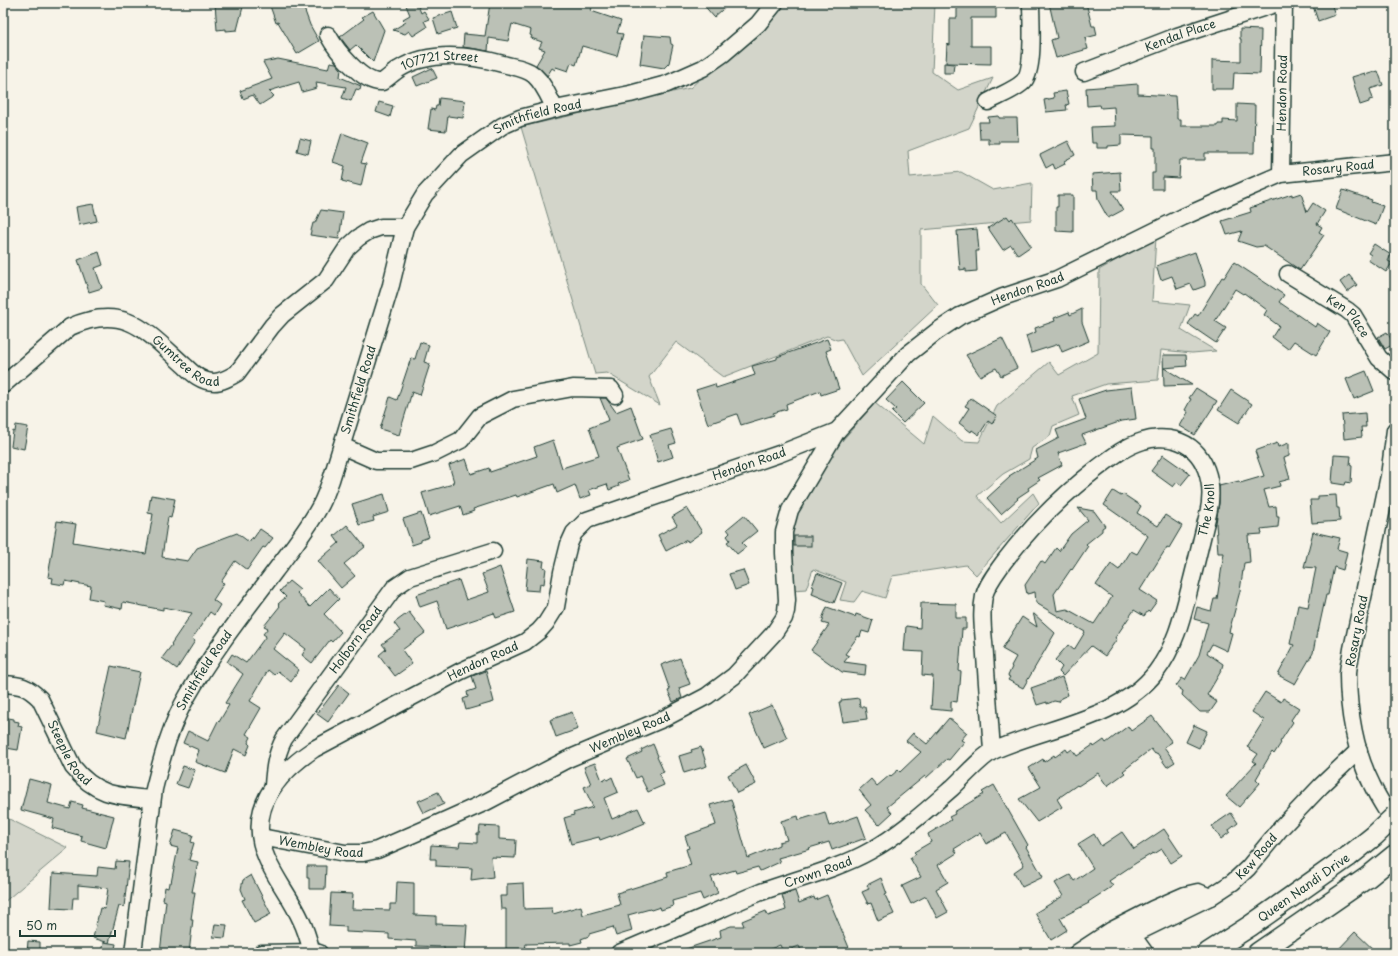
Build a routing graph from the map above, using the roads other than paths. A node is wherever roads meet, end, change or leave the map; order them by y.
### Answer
1 (775, 3) edge
2 (1031, 3) edge
3 (1278, 3) edge
4 (1284, 3) edge
5 (328, 35) dead end
6 (1084, 72) dead end
7 (988, 102) dead end
8 (555, 109) junction
9 (1395, 162) edge
10 (1281, 174) junction
11 (405, 228) junction
12 (1288, 274) dead end
13 (1395, 372) edge
14 (3, 385) edge
15 (615, 395) dead end
16 (1395, 430) edge
17 (837, 431) junction
18 (342, 446) junction
19 (492, 551) dead end
20 (3, 684) edge
21 (1359, 750) junction
22 (992, 751) junction
23 (273, 786) junction
24 (152, 798) junction
25 (1395, 816) edge
26 (1395, 825) edge
27 (261, 837) junction
28 (1395, 855) edge
29 (1210, 897) junction
30 (1126, 944) edge
31 (315, 952) edge
32 (133, 953) edge
33 (261, 953) edge
34 (619, 953) edge
35 (1078, 953) edge
36 (1102, 953) edge
37 (1145, 953) edge
38 (1208, 953) edge
39 (1258, 953) edge

1 - 8 street, Smithfield Road
2 - 7 street
3 - 6 street, Kendal Place
4 - 10 street, Hendon Road
5 - 8 street, 107721 Street
8 - 11 street, Smithfield Road
9 - 10 street, Rosary Road
10 - 17 street, Hendon Road
11 - 14 street, Gumtree Road
11 - 18 street, Smithfield Road
12 - 13 street, Ken Place
15 - 18 street
16 - 21 street, Rosary Road
17 - 23 street, Hendon Road
17 - 27 street, Wembley Road
18 - 24 street, Smithfield Road
19 - 23 street, Holborn Road
20 - 24 street, Steeple Road
21 - 26 street, Rosary Road
21 - 29 street, Kew Road
22 - 22 street, The Knoll
22 - 34 street, Crown Road
23 - 27 street, Hendon Road
24 - 32 street, Smithfield Road
25 - 38 main road, Queen Nandi Drive, bridge
27 - 31 street, Hendon Road
28 - 39 main road
29 - 30 street, Kew Road
29 - 35 street
30 - 36 street, Kew Road
30 - 37 street
31 - 33 street

